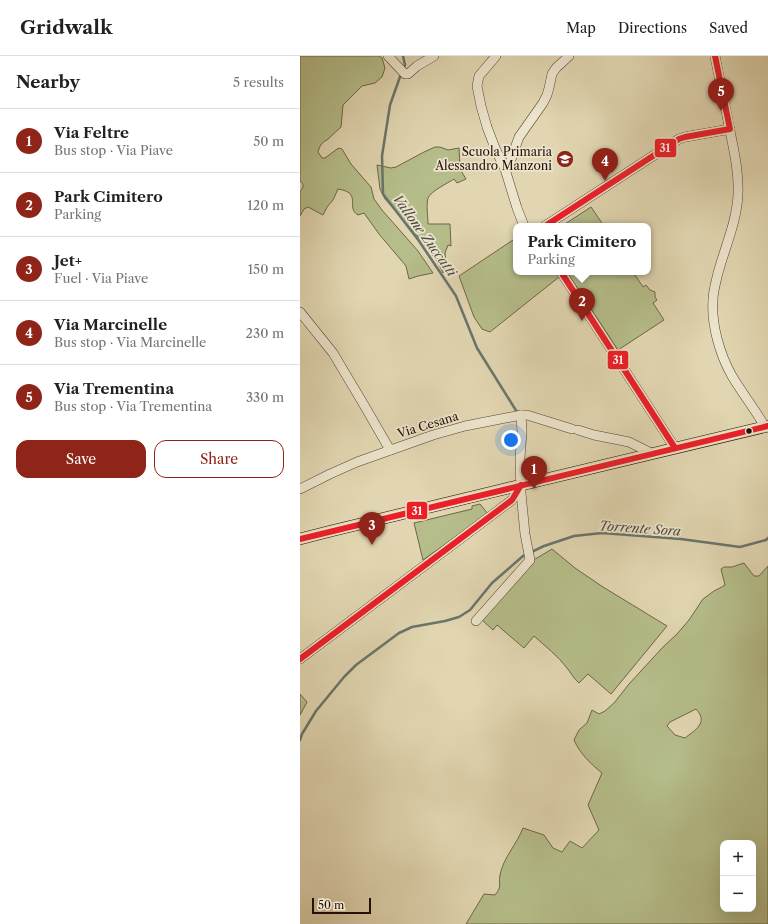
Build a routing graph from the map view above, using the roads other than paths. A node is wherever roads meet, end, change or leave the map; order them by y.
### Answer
1 (388, 56) edge
2 (434, 56) edge
3 (496, 56) edge
4 (569, 56) edge
5 (716, 56) edge
6 (730, 129) junction
7 (505, 169) junction
8 (523, 223) edge
9 (550, 223) edge
10 (563, 275) edge
11 (300, 312) edge
12 (521, 415) junction
13 (767, 426) edge
14 (675, 448) junction
15 (390, 450) junction
16 (653, 454) junction
17 (521, 485) junction
18 (300, 489) edge
19 (300, 539) edge
20 (476, 621) dead end
21 (300, 659) edge

1 - 2 street
3 - 7 street
4 - 7 street
5 - 6 street
6 - 9 street
6 - 13 street
7 - 8 street
10 - 14 street
11 - 15 street, Via Cesana
12 - 15 street, Via Cesana
12 - 16 street
12 - 17 street
13 - 14 main road
14 - 16 main road
15 - 18 street
16 - 17 main road
17 - 19 main road
17 - 20 street
17 - 21 street

